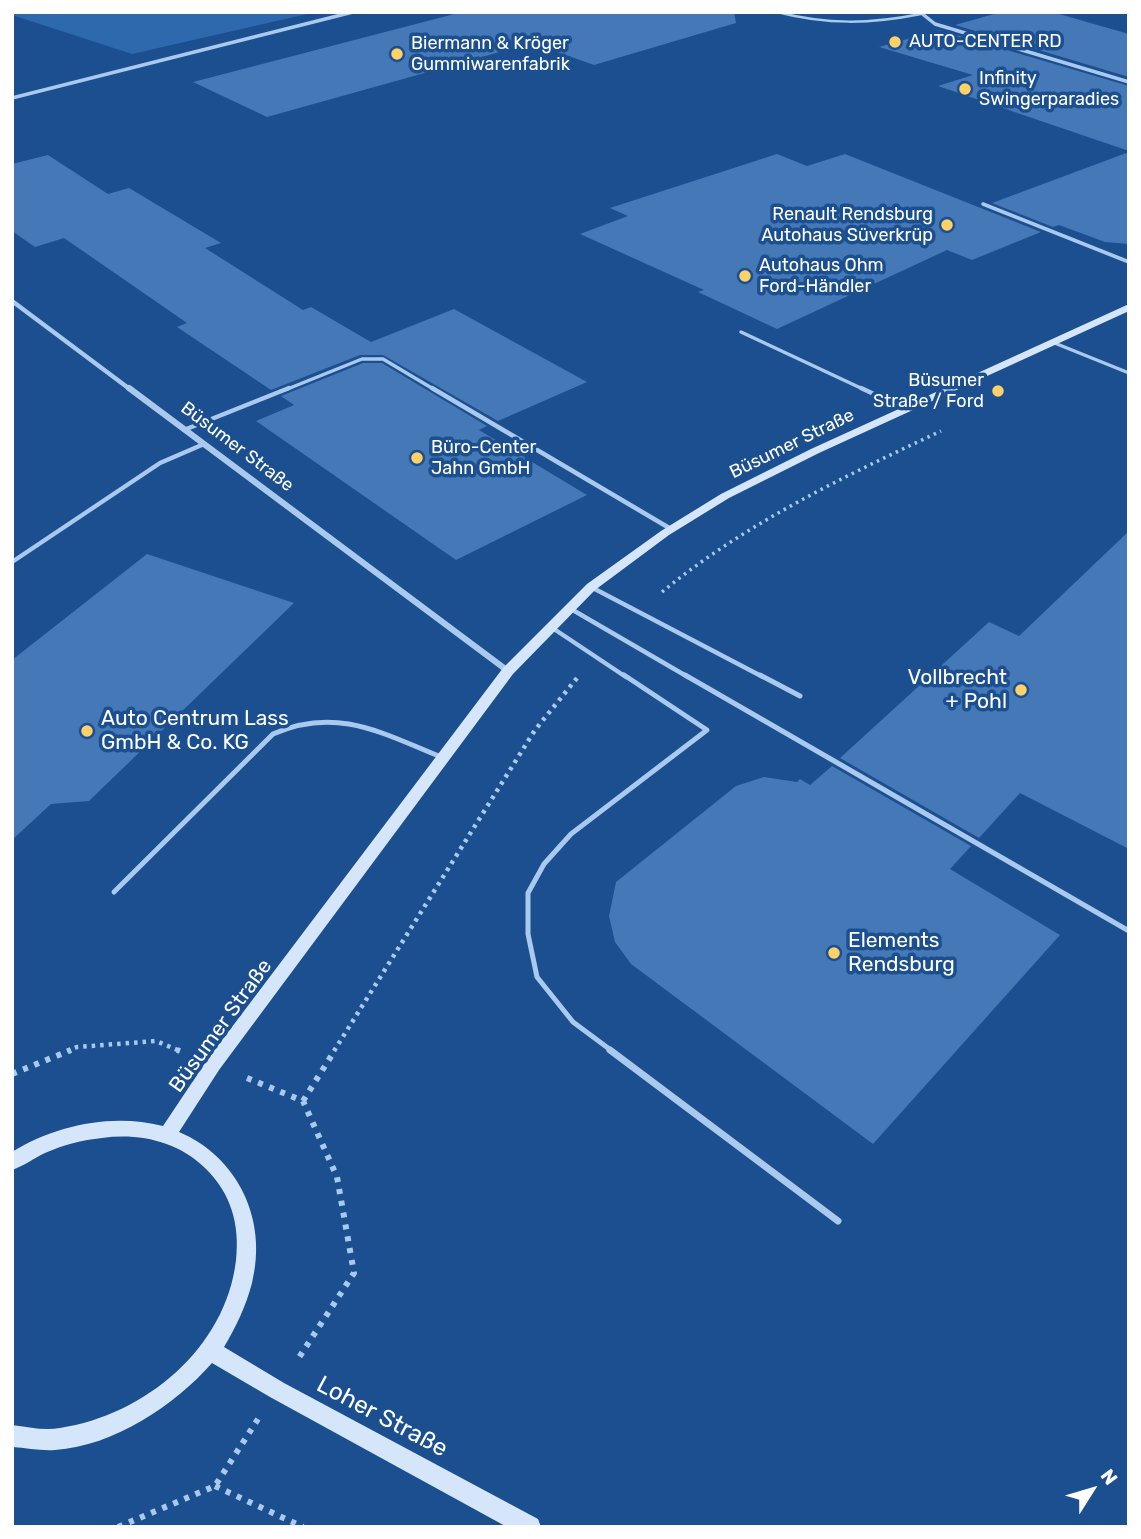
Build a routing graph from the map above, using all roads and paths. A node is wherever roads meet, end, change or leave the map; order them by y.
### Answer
1 (353, 12) edge
2 (777, 12) edge
3 (920, 13) edge
4 (1129, 82) edge
5 (12, 99) edge
6 (983, 204) dead end
7 (1127, 260) edge
8 (12, 301) edge
9 (1129, 307) edge
10 (741, 332) dead end
11 (1052, 342) junction
12 (1129, 373) edge
13 (906, 409) junction
14 (184, 430) junction
15 (204, 444) junction
16 (671, 529) junction
17 (12, 562) edge
18 (591, 587) junction
19 (570, 608) junction
20 (551, 627) junction
21 (508, 671) junction
22 (800, 696) dead end
23 (444, 758) junction
24 (114, 892) dead end
25 (1129, 931) edge
26 (167, 1135) junction
27 (12, 1162) edge
28 (838, 1221) dead end
29 (210, 1350) junction
30 (12, 1436) edge
31 (215, 1486) dead end
32 (303, 1527) edge
33 (530, 1527) edge

1 - 5 street
2 - 3 lane
3 - 4 street
6 - 7 lane
8 - 14 street, Büsumer Straße
9 - 11 street, Büsumer Straße
10 - 13 lane
11 - 12 lane
11 - 13 street, Büsumer Straße
13 - 16 street, Büsumer Straße
14 - 15 street, Büsumer Straße
14 - 16 lane
15 - 17 lane
15 - 21 street, Büsumer Straße
16 - 18 street, Büsumer Straße
18 - 19 street, Büsumer Straße
18 - 22 lane
19 - 20 street, Büsumer Straße
19 - 25 lane
20 - 21 street, Büsumer Straße
20 - 28 lane
21 - 23 street, Büsumer Straße
23 - 24 lane
23 - 26 street, Büsumer Straße
26 - 27 street
26 - 29 street
29 - 30 street
29 - 33 street, Loher Straße
31 - 32 path

